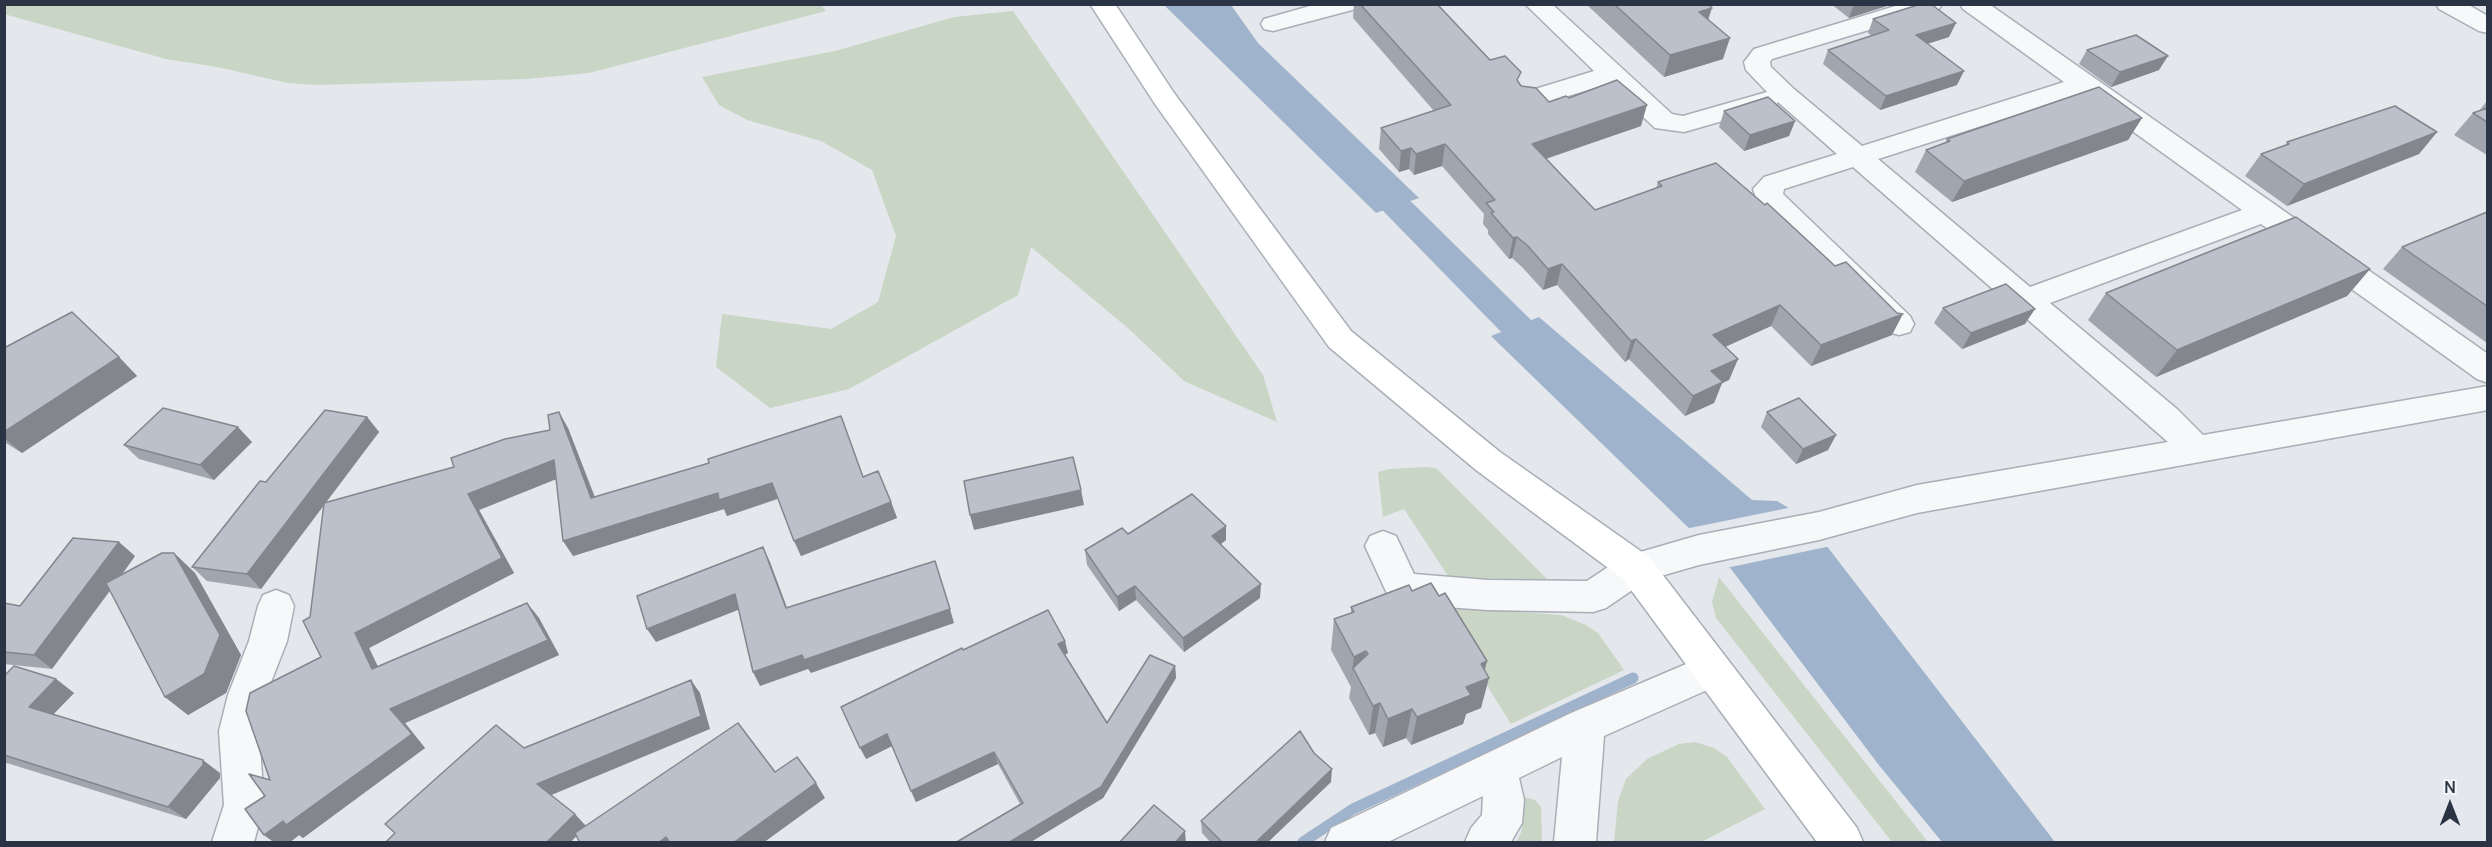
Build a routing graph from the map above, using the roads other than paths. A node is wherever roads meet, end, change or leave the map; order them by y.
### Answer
1 (1102, 4) edge
2 (1347, 4) edge
3 (1537, 4) edge
4 (1930, 4) edge
5 (1972, 4) edge
6 (2448, 4) edge
7 (1273, 24) dead end
8 (2487, 26) edge
9 (1612, 74) junction
10 (2085, 84) junction
11 (1785, 95) junction
12 (1528, 100) edge
13 (1858, 157) junction
14 (2265, 212) junction
15 (2026, 300) junction
16 (1899, 324) edge
17 (2487, 371) edge
18 (2487, 398) edge
19 (2196, 449) junction
20 (1383, 546) dead end
21 (1635, 568) junction
22 (276, 606) dead end
23 (1712, 670) junction
24 (1585, 726) junction
25 (1497, 769) junction
26 (232, 843) edge
27 (1346, 843) edge
28 (1486, 843) edge
29 (1575, 843) edge
30 (1842, 843) edge

1 - 21 main road
2 - 7 street
3 - 9 street
4 - 11 street
5 - 10 street
6 - 8 street
9 - 11 street
9 - 12 street
10 - 13 street
10 - 14 street
11 - 13 street
13 - 15 street
13 - 16 street
14 - 15 street
14 - 17 street
15 - 19 street
18 - 19 street
19 - 21 street
20 - 21 street
21 - 23 main road
22 - 26 street
23 - 24 street
23 - 30 main road
24 - 25 street
24 - 29 street
25 - 27 street
25 - 28 street

